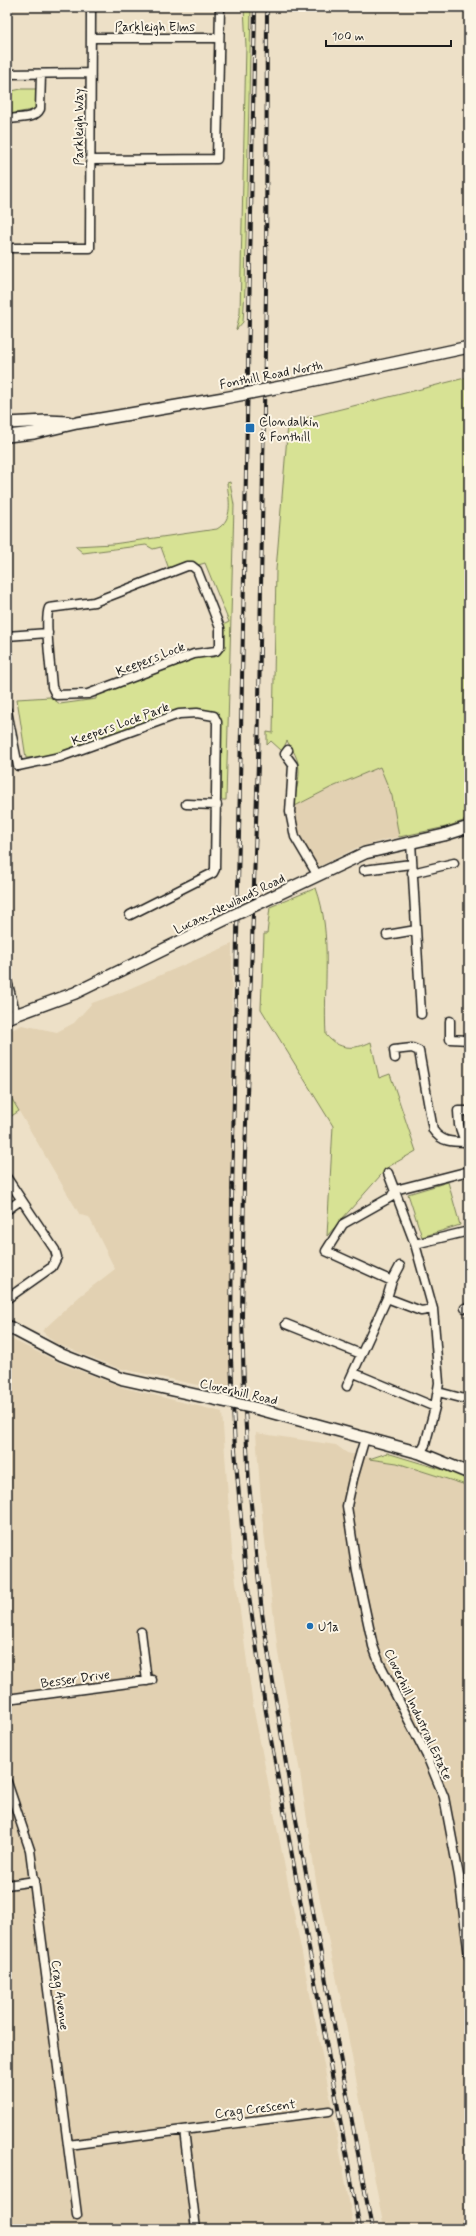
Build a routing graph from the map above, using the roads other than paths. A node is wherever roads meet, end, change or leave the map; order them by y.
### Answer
1 (91, 7) edge
2 (220, 7) edge
3 (91, 38) junction
4 (218, 38) junction
5 (7, 74) edge
6 (41, 74) junction
7 (90, 74) junction
8 (7, 117) edge
9 (91, 160) junction
10 (7, 248) edge
11 (469, 348) edge
12 (77, 422) junction
13 (7, 423) edge
14 (7, 436) edge
15 (48, 633) junction
16 (7, 636) edge
17 (7, 711) edge
18 (10, 745) edge
19 (288, 750) dead end
20 (186, 804) dead end
21 (216, 805) junction
22 (467, 831) edge
23 (411, 842) junction
24 (454, 863) dead end
25 (411, 864) junction
26 (364, 870) dead end
27 (412, 873) junction
28 (318, 876) junction
29 (130, 914) dead end
30 (416, 930) junction
31 (387, 935) dead end
32 (7, 981) edge
33 (421, 1014) dead end
34 (11, 1017) edge
35 (450, 1021) dead end
36 (469, 1040) edge
37 (395, 1058) dead end
38 (467, 1111) dead end
39 (467, 1142) edge
40 (469, 1171) edge
41 (388, 1174) dead end
42 (7, 1178) edge
43 (394, 1190) junction
44 (21, 1200) junction
45 (7, 1210) edge
46 (469, 1231) edge
47 (415, 1244) junction
48 (400, 1266) dead end
49 (392, 1281) junction
50 (8, 1298) dead end
51 (387, 1298) junction
52 (433, 1309) junction
53 (286, 1324) dead end
54 (7, 1326) edge
55 (361, 1354) junction
56 (354, 1374) junction
57 (347, 1386) dead end
58 (438, 1392) junction
59 (469, 1400) edge
60 (435, 1407) junction
61 (365, 1438) junction
62 (420, 1453) junction
63 (469, 1473) edge
64 (141, 1632) dead end
65 (7, 1699) edge
66 (7, 1782) edge
67 (35, 1881) junction
68 (7, 1885) edge
69 (469, 1956) edge
70 (329, 2111) dead end
71 (184, 2130) junction
72 (68, 2144) junction
73 (77, 2214) dead end
74 (196, 2229) edge

1 - 3 street, Parkleigh Way
2 - 4 street
3 - 4 street, Parkleigh Elms
3 - 7 street, Parkleigh Way
4 - 9 street
5 - 6 street
6 - 7 street
6 - 8 street
7 - 9 street, Parkleigh Way
9 - 10 street, Parkleigh Way
11 - 12 street, Fonthill Road North, bridge
12 - 13 street, Fonthill Road North
12 - 14 street, Fonthill Road North
15 - 15 street, Keepers Lock
15 - 16 street
17 - 18 street
18 - 21 street, Keepers Lock Park
19 - 28 street
20 - 21 street
21 - 29 street, Keepers Lock Park
22 - 23 street, Lucan-Newlands Road
23 - 25 street
23 - 28 street, Lucan-Newlands Road
24 - 27 street
25 - 26 street
25 - 27 street
27 - 30 street
28 - 34 street, Lucan-Newlands Road, bridge
30 - 31 street
30 - 33 street
32 - 34 street
35 - 36 street
37 - 39 street
38 - 39 street
40 - 43 street
41 - 43 street
42 - 44 street
43 - 47 street
43 - 49 street
44 - 45 street
44 - 50 street
46 - 47 street
47 - 52 street
48 - 49 street
49 - 51 street
51 - 52 street
51 - 55 street
52 - 58 street
53 - 55 street
54 - 61 street, Cloverhill Road, bridge
55 - 56 street
56 - 57 street
56 - 60 street
58 - 59 street
58 - 60 street
60 - 62 street
61 - 62 street, Cloverhill Road
61 - 69 street, Cloverhill Industrial Estate
62 - 63 street, Cloverhill Road
64 - 65 street, Besser Drive
66 - 67 street, Crag Avenue
67 - 68 street
67 - 72 street, Crag Avenue
70 - 71 street, Crag Crescent
71 - 72 street, Crag Crescent
71 - 74 street
72 - 73 street, Crag Avenue

